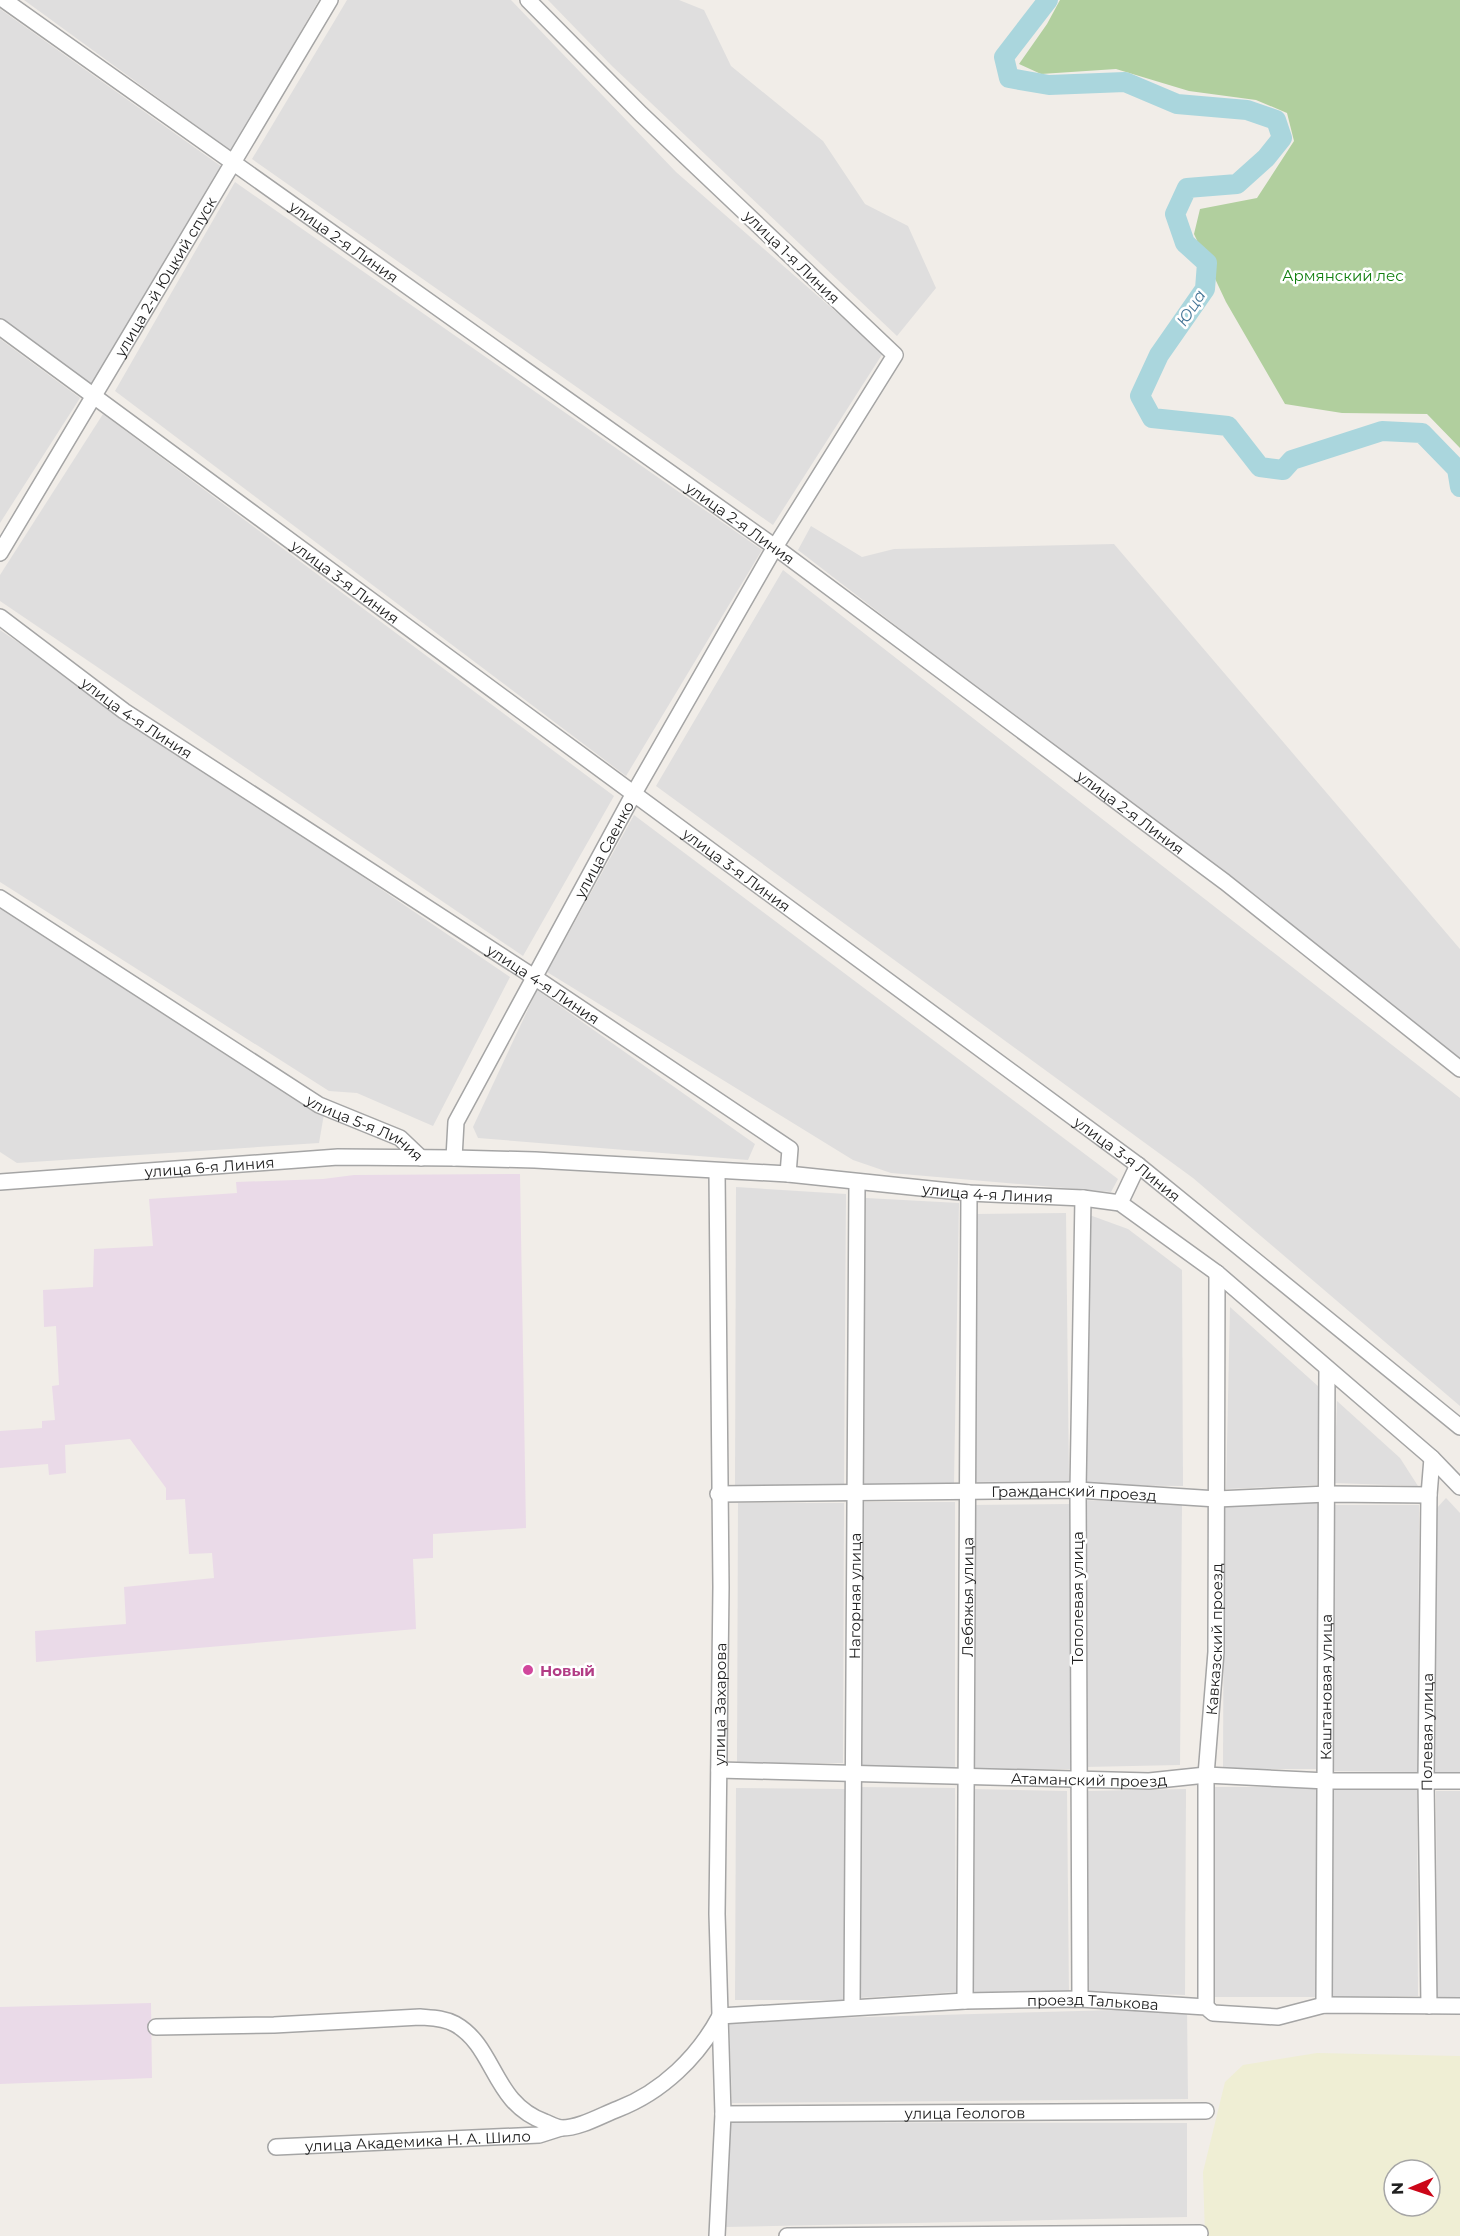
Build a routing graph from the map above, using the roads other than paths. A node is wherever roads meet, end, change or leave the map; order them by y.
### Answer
1 (4, 0) edge
2 (330, 0) edge
3 (528, 0) edge
4 (233, 163) junction
5 (0, 327) edge
6 (94, 395) junction
7 (775, 547) junction
8 (0, 553) edge
9 (0, 617) edge
10 (633, 795) junction
11 (0, 898) edge
12 (534, 977) junction
13 (1460, 1069) edge
14 (421, 1158) junction
15 (454, 1158) junction
16 (1138, 1165) junction
17 (717, 1172) junction
18 (788, 1174) junction
19 (0, 1182) edge
20 (857, 1183) junction
21 (969, 1193) junction
22 (1083, 1198) junction
23 (1120, 1203) junction
24 (1217, 1273) junction
25 (1327, 1369) junction
26 (1460, 1427) edge
27 (1432, 1458) junction
28 (1460, 1487) edge
29 (1077, 1490) junction
30 (967, 1491) junction
31 (718, 1494) junction
32 (857, 1494) junction
33 (1328, 1494) junction
34 (1429, 1495) junction
35 (1217, 1499) junction
36 (719, 1770) junction
37 (854, 1774) junction
38 (1206, 1775) junction
39 (966, 1778) junction
40 (1077, 1779) junction
41 (1326, 1781) junction
42 (1426, 1781) junction
43 (1460, 1781) edge
44 (1080, 1999) junction
45 (965, 2001) junction
46 (1324, 2005) junction
47 (1429, 2006) junction
48 (1460, 2006) edge
49 (852, 2007) junction
50 (1206, 2007) junction
51 (720, 2016) junction
52 (156, 2027) dead end
53 (1206, 2110) dead end
54 (723, 2114) junction
55 (561, 2128) junction
56 (276, 2147) dead end
57 (1200, 2233) dead end
58 (717, 2236) edge
59 (788, 2236) edge

1 - 4 street, улица 2-я Линия
2 - 4 street, улица 2-й Юцкий спуск
3 - 7 street, улица 1-я Линия
4 - 6 street, улица 2-й Юцкий спуск
4 - 7 street, улица 2-я Линия
5 - 6 street, улица 3-я Линия
6 - 8 street, улица 2-й Юцкий спуск
6 - 10 street, улица 3-я Линия
7 - 10 street, улица Саенко
7 - 13 street, улица 2-я Линия
9 - 12 street, улица 4-я Линия
10 - 12 street, улица Саенко
10 - 16 street, улица 3-я Линия
11 - 14 street, улица 5-я Линия
12 - 15 street, улица Саенко
12 - 18 street, улица 4-я Линия
14 - 15 street, улица 5-я Линия
14 - 19 street, улица 6-я Линия
15 - 17 street, улица 5-я Линия
16 - 23 street
16 - 26 street, улица 3-я Линия
17 - 18 street, улица 5-я Линия
17 - 31 street, улица Захарова
18 - 20 street, улица 4-я Линия
20 - 21 street, улица 4-я Линия
20 - 32 street, Нагорная улица
21 - 22 street, улица 4-я Линия
21 - 30 street, Лебяжья улица
22 - 23 street, улица 4-я Линия
22 - 29 street, Тополевая улица
23 - 24 street
24 - 25 street
24 - 35 street, Кавказский проезд
25 - 27 street
25 - 33 street, Каштановая улица
27 - 28 street
27 - 34 street, Полевая улица
29 - 30 street, Гражданский проезд
29 - 35 street, Гражданский проезд
29 - 40 street, Тополевая улица
30 - 32 street, Гражданский проезд
30 - 39 street, Лебяжья улица
31 - 32 street, Гражданский проезд
31 - 36 street, улица Захарова
32 - 37 street, Нагорная улица
33 - 34 street, Гражданский проезд
33 - 35 street, Гражданский проезд
33 - 41 street, Каштановая улица
34 - 42 street, Полевая улица
35 - 38 street, Кавказский проезд
36 - 37 street, Атаманский проезд
36 - 51 street, улица Захарова
37 - 39 street, Атаманский проезд
37 - 49 street, Нагорная улица
38 - 40 street, Атаманский проезд
38 - 41 street, Атаманский проезд
38 - 50 street, Кавказский проезд
39 - 40 street, Атаманский проезд
39 - 45 street, Лебяжья улица
40 - 44 street, Тополевая улица
41 - 42 street, Атаманский проезд
41 - 46 street, Каштановая улица
42 - 43 street, Атаманский проезд
42 - 47 street, Полевая улица
44 - 45 street, проезд Талькова
44 - 50 street, проезд Талькова
45 - 49 street, проезд Талькова
46 - 47 street, проезд Талькова
46 - 50 street, проезд Талькова
47 - 48 street, проезд Талькова
49 - 51 street, проезд Талькова
51 - 54 street, улица Захарова
51 - 55 street, улица Академика Н. А. Шило
52 - 55 street
53 - 54 street, улица Геологов
54 - 58 street, улица Захарова
55 - 56 street, улица Академика Н. А. Шило
57 - 59 street

